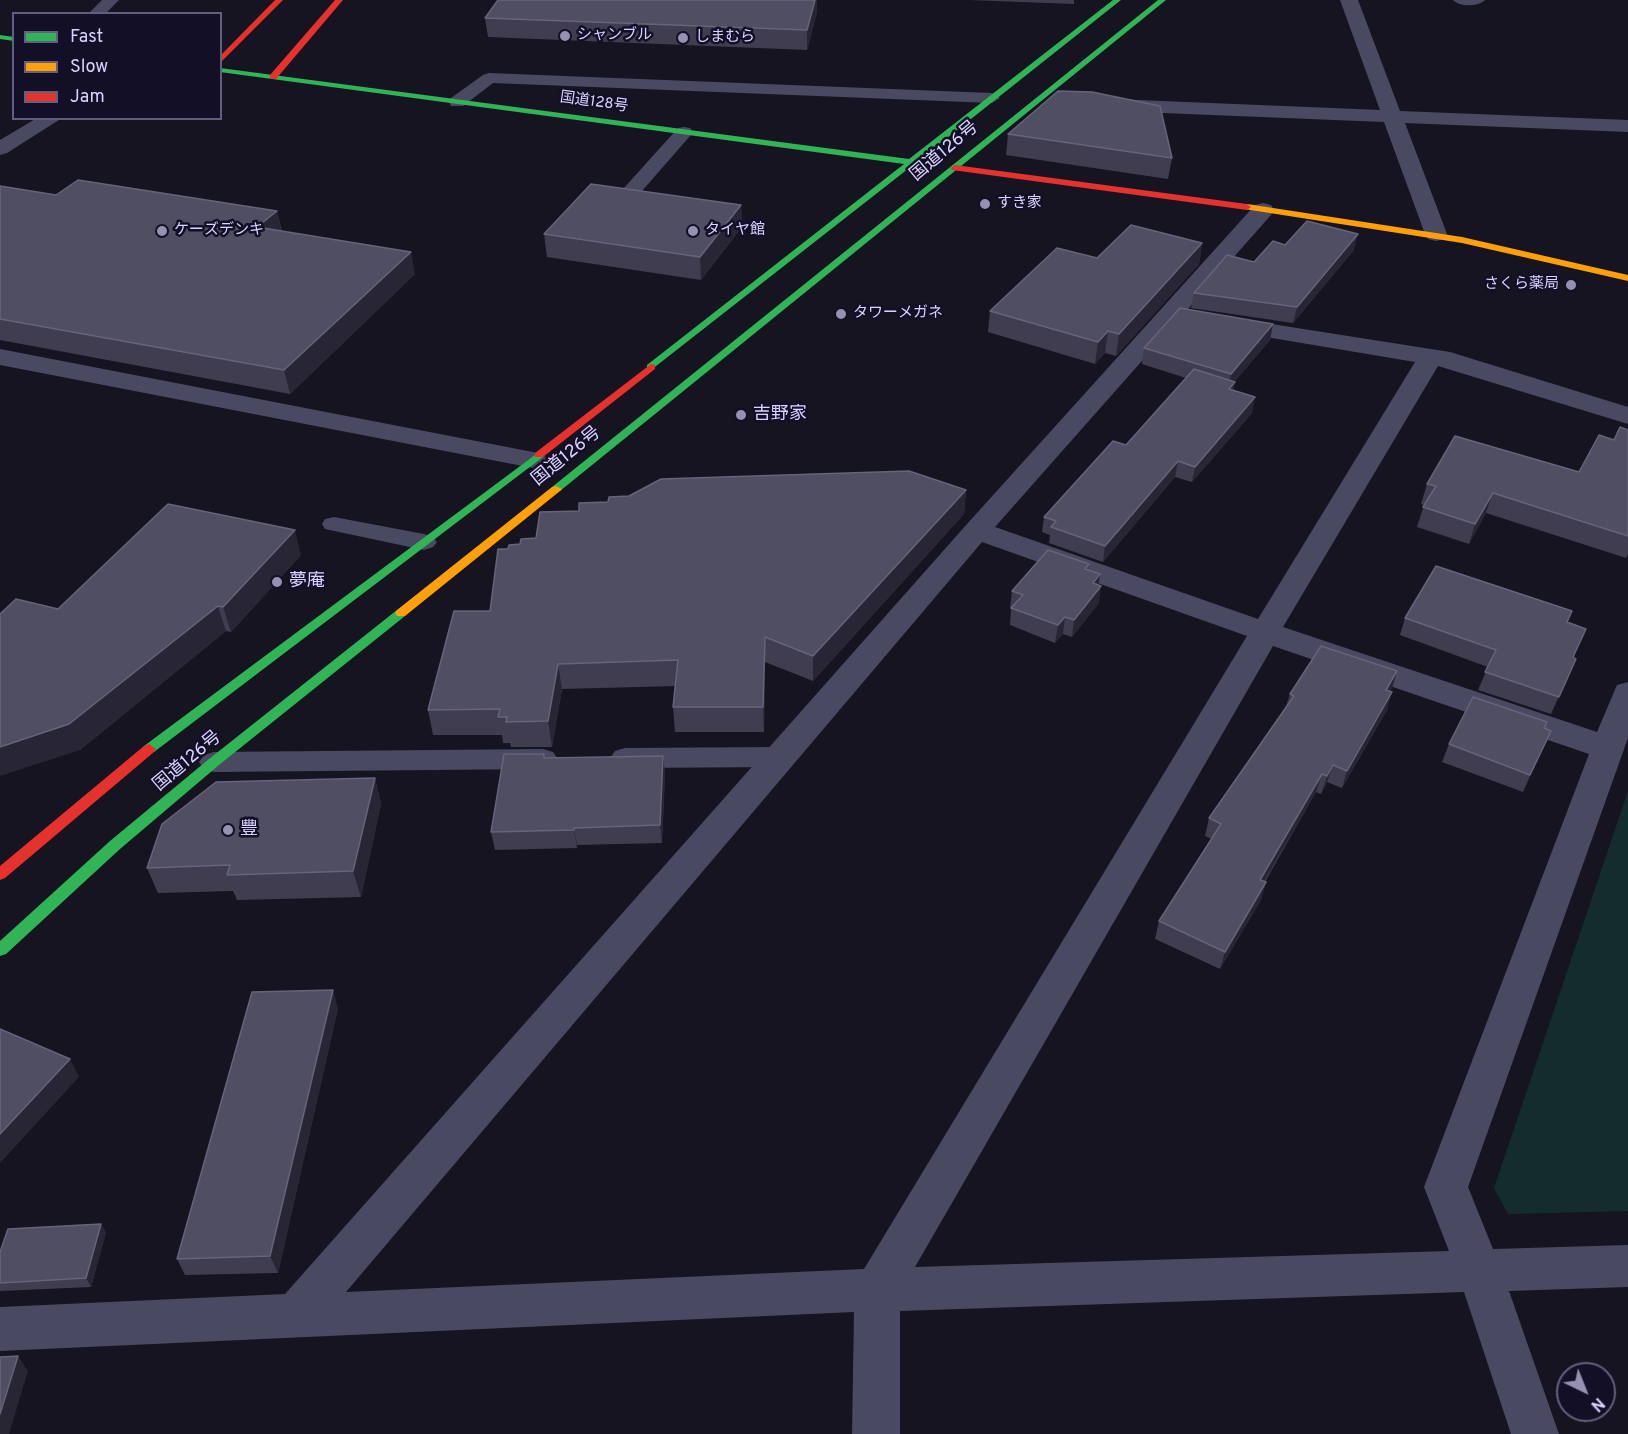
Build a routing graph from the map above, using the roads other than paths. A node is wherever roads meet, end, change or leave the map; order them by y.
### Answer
1 (111, 0) edge
2 (279, 0) edge
3 (339, 0) edge
4 (1117, 0) edge
5 (1162, 0) edge
6 (1349, 0) edge
7 (1461, 0) edge
8 (1477, 0) edge
9 (97, 12) edge
10 (222, 59) edge
11 (606, 67) dead end
12 (222, 70) edge
13 (273, 77) junction
14 (597, 83) junction
15 (992, 98) junction
16 (457, 102) junction
17 (1033, 102) junction
18 (1066, 103) edge
19 (1100, 104) edge
20 (1392, 116) junction
21 (49, 120) edge
22 (1628, 126) edge
23 (684, 132) junction
24 (0, 149) edge
25 (910, 162) junction
26 (955, 168) junction
27 (621, 203) edge
28 (1263, 210) junction
29 (1436, 234) junction
30 (1628, 278) edge
31 (1188, 317) junction
32 (0, 357) edge
33 (1431, 357) junction
34 (1628, 416) edge
35 (533, 460) junction
36 (334, 524) dead end
37 (977, 530) junction
38 (424, 542) junction
39 (1265, 632) junction
40 (1628, 693) edge
41 (1608, 748) junction
42 (782, 756) junction
43 (214, 762) junction
44 (0, 874) edge
45 (0, 950) edge
46 (1628, 1266) edge
47 (1479, 1271) junction
48 (877, 1290) junction
49 (295, 1317) junction
50 (0, 1329) edge
51 (876, 1434) edge
52 (1535, 1434) edge

1 - 9 lane
2 - 10 main road
3 - 13 main road
4 - 15 main road, 国道126号
5 - 17 main road, 国道126号
6 - 20 street
7 - 8 lane
11 - 14 lane
12 - 13 main road, 国道128号
13 - 16 main road, 国道128号
14 - 15 lane
14 - 16 lane
15 - 25 main road, 国道126号
16 - 23 main road, 国道128号
17 - 18 street
17 - 26 main road, 国道126号
19 - 20 street
20 - 22 street
20 - 29 street
21 - 24 street
23 - 25 main road, 国道128号
23 - 27 lane
25 - 26 main road, 国道128号
25 - 35 main road, 国道126号
26 - 28 main road, 国道128号
26 - 43 main road, 国道126号
28 - 29 main road, 国道128号
28 - 31 street
29 - 30 main road, 国道128号
31 - 33 street
31 - 37 street
32 - 35 street
33 - 34 street
33 - 39 street
35 - 38 main road, 国道126号
36 - 38 lane
37 - 39 street
37 - 42 street
38 - 44 main road, 国道126号
39 - 41 street
39 - 48 street
40 - 41 street
41 - 47 street
42 - 43 lane
42 - 49 street
43 - 45 main road, 国道126号
46 - 47 street
47 - 48 street
47 - 52 street
48 - 49 street
48 - 51 street
49 - 50 street

